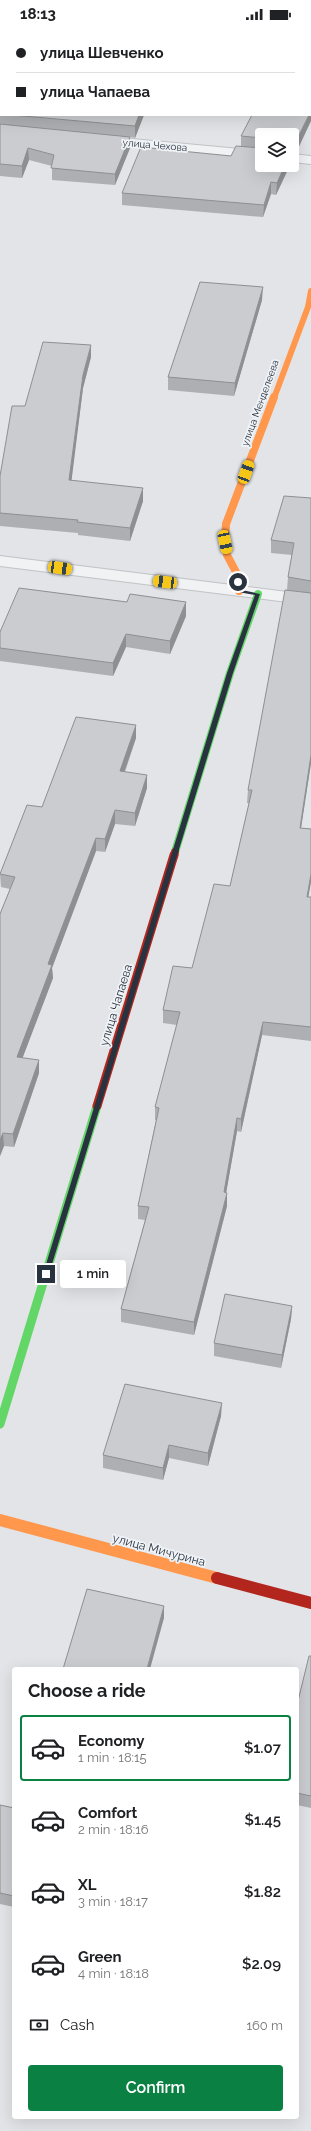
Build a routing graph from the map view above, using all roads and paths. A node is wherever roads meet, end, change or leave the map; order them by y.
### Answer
1 (87, 139) edge
2 (255, 154) edge
3 (299, 159) edge
4 (311, 160) edge
5 (311, 290) edge
6 (0, 560) edge
7 (240, 591) junction
8 (258, 594) junction
9 (311, 600) edge
10 (0, 1424) edge
11 (0, 1520) edge
12 (311, 1603) edge

1 - 2 street, улица Чехова
3 - 4 street
5 - 7 street, улица Менделеева
6 - 7 street
7 - 8 street
8 - 9 street
8 - 10 street, улица Чапаева
11 - 12 street, улица Мичурина

